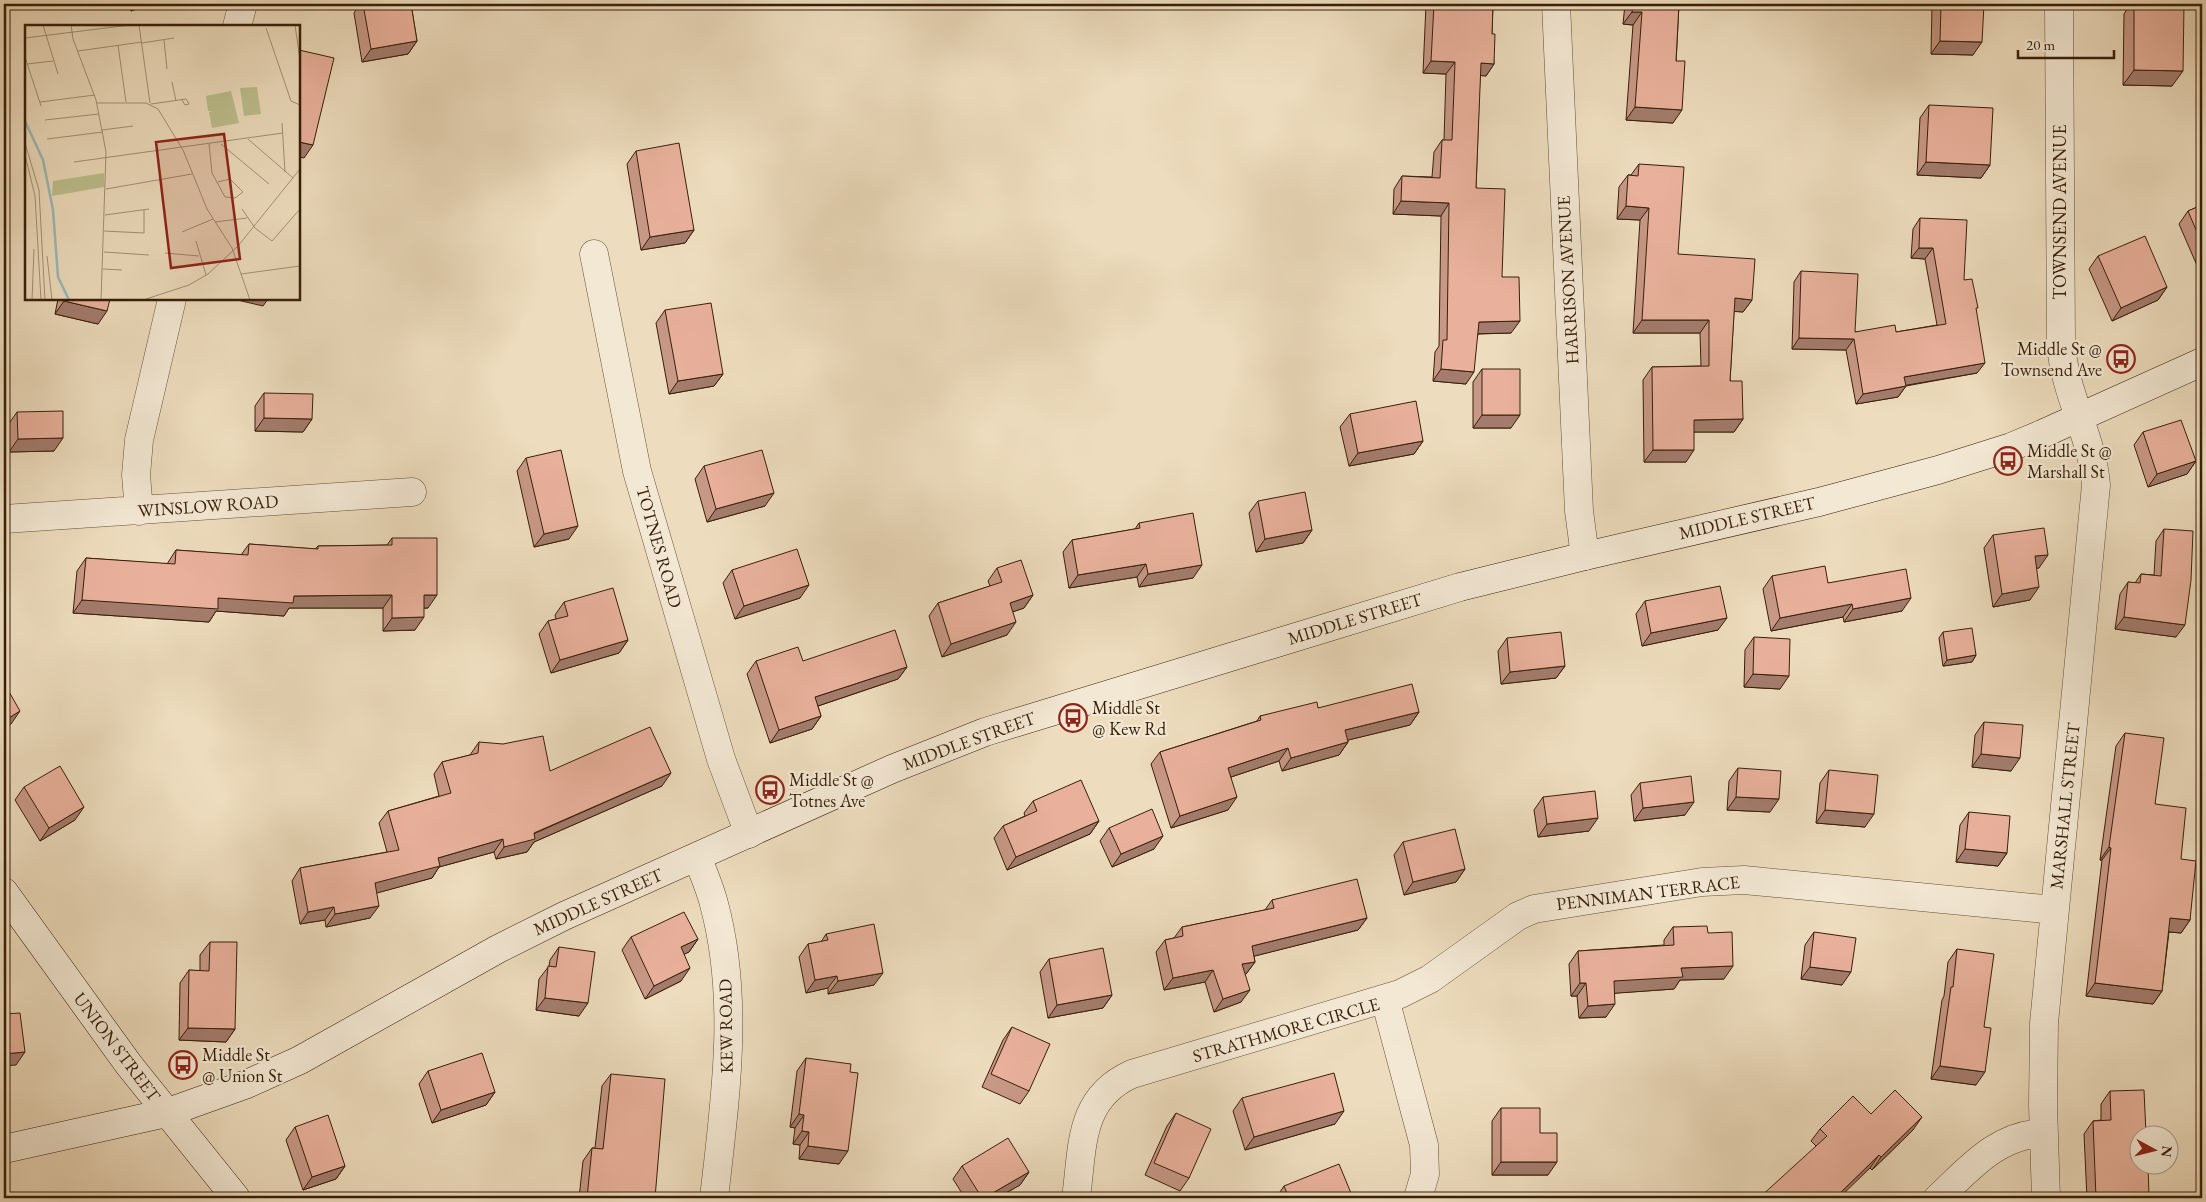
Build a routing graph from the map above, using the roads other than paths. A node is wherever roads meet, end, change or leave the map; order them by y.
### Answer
1 (243, 4) edge
2 (1556, 4) edge
3 (2059, 4) edge
4 (237, 25) edge
5 (594, 254) dead end
6 (172, 300) edge
7 (2202, 362) edge
8 (2079, 417) junction
9 (412, 492) dead end
10 (138, 511) junction
11 (4, 519) edge
12 (1585, 556) junction
13 (749, 834) junction
14 (697, 857) junction
15 (4, 892) edge
16 (2055, 910) junction
17 (1385, 999) junction
18 (166, 1113) junction
19 (2043, 1133) junction
20 (4, 1149) edge
21 (236, 1198) edge
22 (714, 1198) edge
23 (1076, 1198) edge
24 (1418, 1198) edge
25 (1938, 1198) edge
26 (2046, 1198) edge

1 - 4 street
2 - 12 street, HARRISON AVENUE
3 - 8 street, TOWNSEND AVENUE
5 - 13 street, TOTNES ROAD
6 - 10 street
7 - 8 street, MIDDLE STREET
8 - 12 street, MIDDLE STREET
8 - 16 street, MARSHALL STREET
9 - 10 street, WINSLOW ROAD
10 - 11 street, WINSLOW ROAD
12 - 13 street, MIDDLE STREET
13 - 14 street, MIDDLE STREET
14 - 18 street, MIDDLE STREET
14 - 22 street, KEW ROAD
15 - 18 street, UNION STREET
16 - 17 street, PENNIMAN TERRACE
16 - 19 street, MARSHALL STREET
17 - 23 street, STRATHMORE CIRCLE
17 - 24 street, STRATHMORE CIRCLE
18 - 20 street, MIDDLE STREET
18 - 21 street, UNION STREET
19 - 25 street
19 - 26 street, MARSHALL STREET

